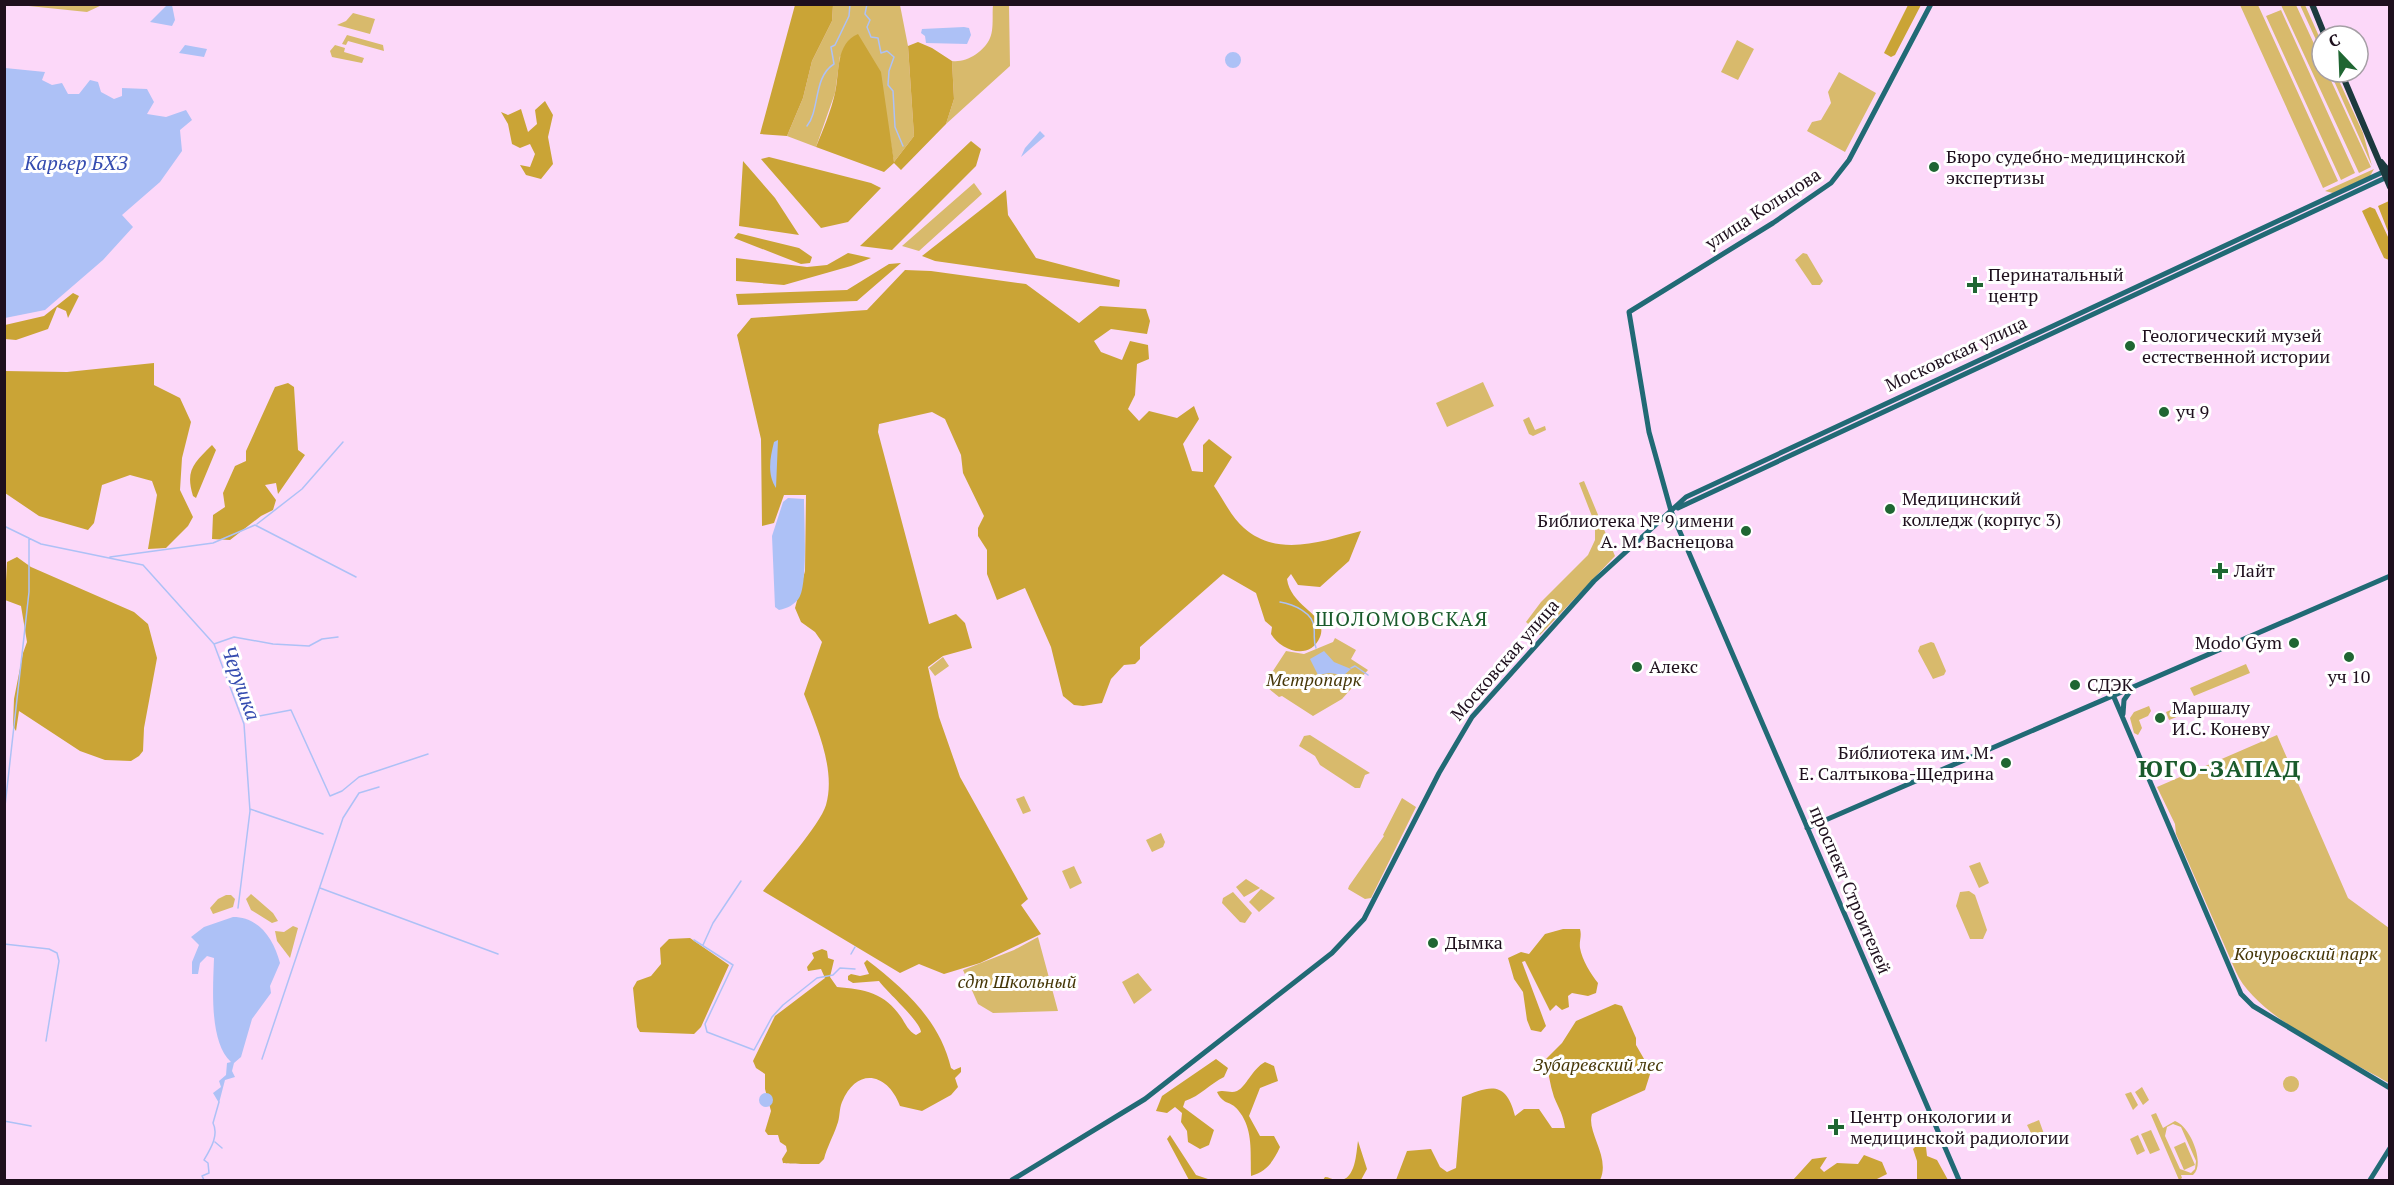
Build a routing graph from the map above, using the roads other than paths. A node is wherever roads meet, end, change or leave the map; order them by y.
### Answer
1 (1931, 4) edge
2 (2312, 4) edge
3 (2320, 24) edge
4 (2347, 84) edge
5 (2387, 173) edge
6 (2390, 187) edge
7 (1629, 312) joint
8 (1671, 511) junction
9 (2390, 576) edge
10 (2139, 684) junction
11 (2113, 695) junction
12 (2123, 719) junction
13 (1807, 828) junction
14 (2390, 1088) edge
15 (2390, 1148) edge
16 (1012, 1180) edge
17 (1959, 1180) edge
18 (2370, 1180) edge

1 - 7 main road, улица Кольцова
2 - 3 highway
4 - 5 highway
5 - 6 highway
5 - 8 main road, Московская улица
7 - 8 main road, проспект Строителей
8 - 13 main road, проспект Строителей
8 - 16 main road, Московская улица
9 - 10 main road
10 - 11 main road
10 - 12 main road
11 - 12 main road
11 - 13 main road
12 - 14 main road
13 - 17 main road, проспект Строителей
15 - 18 main road

